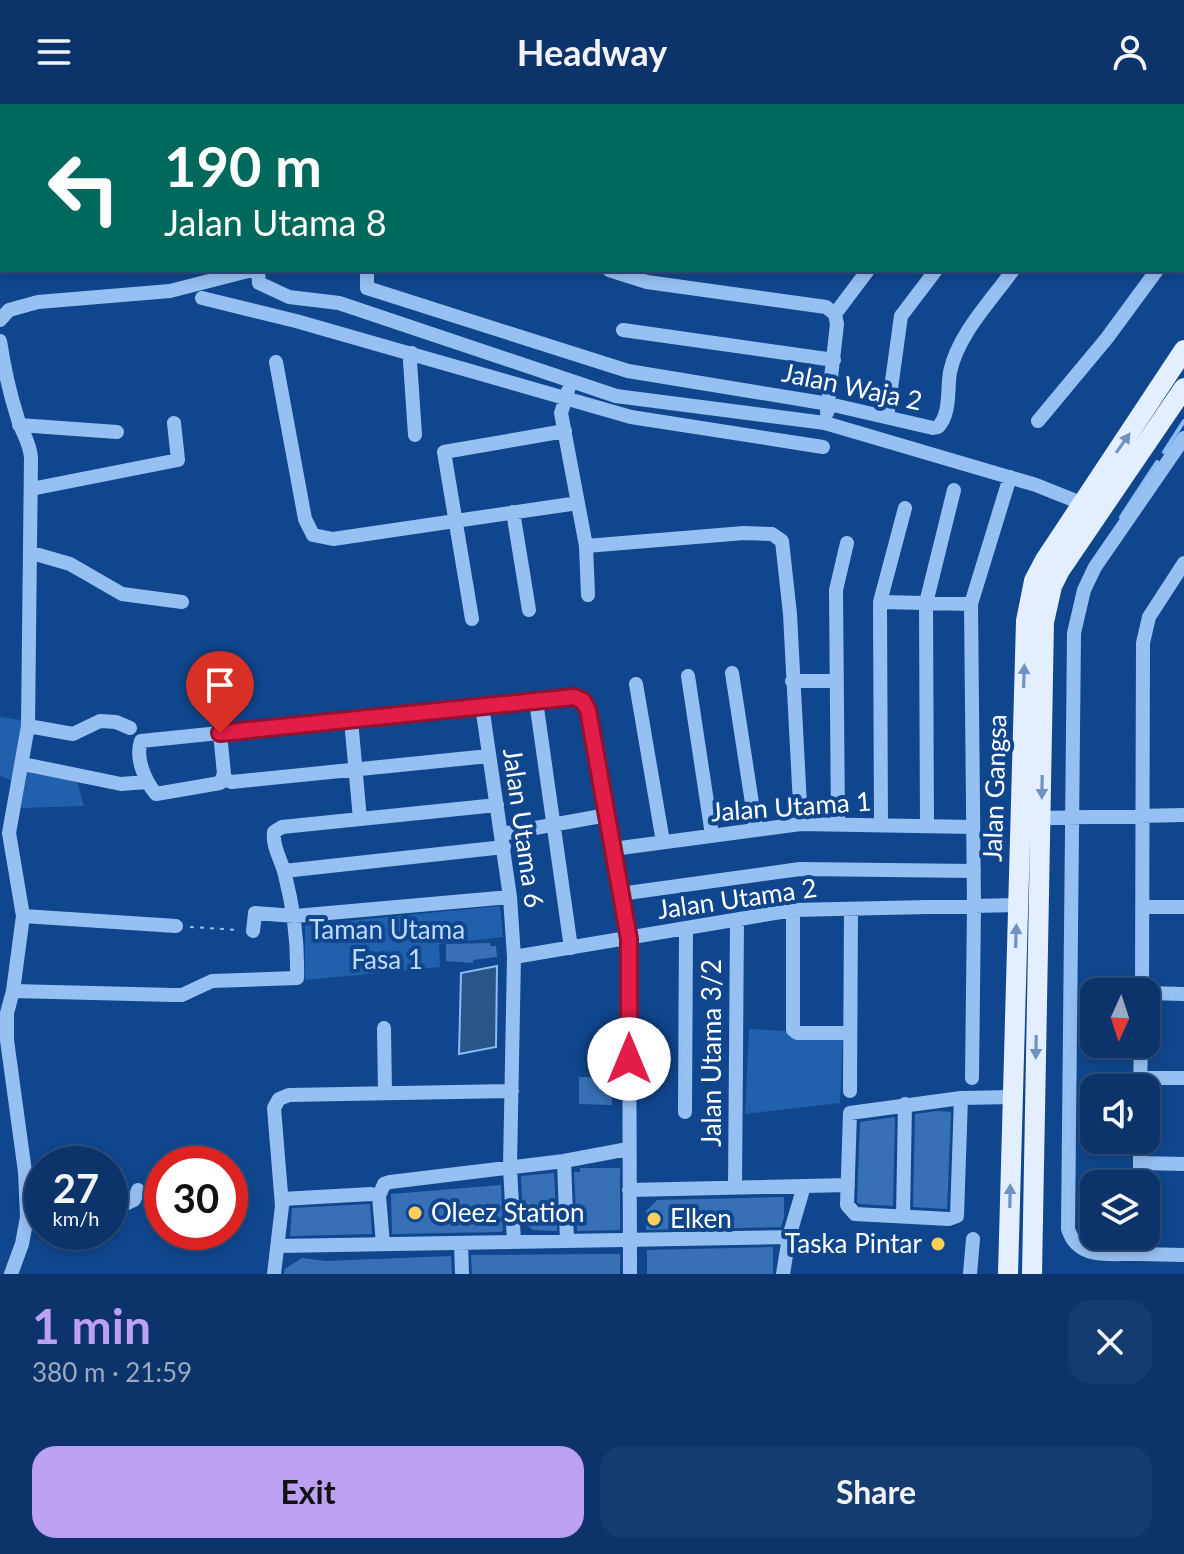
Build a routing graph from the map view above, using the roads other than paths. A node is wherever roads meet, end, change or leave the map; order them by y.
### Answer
1 (367, 272) edge
2 (623, 272) edge
3 (866, 272) edge
4 (934, 272) edge
5 (1012, 272) edge
6 (1156, 272) edge
7 (257, 274) edge
8 (651, 276) edge
9 (367, 288) junction
10 (202, 298) dead end
11 (339, 303) junction
12 (255, 311) junction
13 (835, 314) junction
14 (0, 320) edge
15 (623, 330) dead end
16 (0, 341) edge
17 (1184, 350) edge
18 (412, 353) junction
19 (834, 360) junction
20 (276, 362) dead end
21 (570, 382) junction
22 (4, 387) edge
23 (1184, 388) edge
24 (566, 399) junction
25 (829, 404) junction
26 (705, 407) junction
27 (887, 417) junction
28 (1038, 421) dead end
29 (174, 423) dead end
30 (825, 423) junction
31 (19, 425) junction
32 (702, 428) junction
33 (565, 431) junction
34 (117, 432) dead end
35 (415, 435) dead end
36 (1184, 438) edge
37 (823, 447) dead end
38 (1010, 477) junction
39 (31, 489) junction
40 (954, 490) dead end
41 (578, 503) junction
42 (1081, 503) junction
43 (905, 508) dead end
44 (513, 512) junction
45 (454, 522) junction
46 (847, 543) dead end
47 (586, 546) junction
48 (32, 553) junction
49 (1184, 563) edge
50 (588, 595) dead end
51 (182, 602) dead end
52 (880, 602) junction
53 (926, 603) junction
54 (971, 604) junction
55 (529, 610) dead end
56 (472, 619) dead end
57 (732, 673) dead end
58 (688, 676) dead end
59 (792, 681) junction
60 (836, 681) junction
61 (636, 684) dead end
62 (536, 701) junction
63 (482, 706) junction
64 (351, 720) junction
65 (28, 726) junction
66 (130, 728) dead end
67 (220, 733) junction
68 (489, 756) junction
69 (23, 764) junction
70 (355, 770) junction
71 (223, 779) junction
72 (152, 788) junction
73 (497, 805) junction
74 (607, 815) junction
75 (1144, 815) junction
76 (1184, 815) edge
77 (1042, 818) junction
78 (360, 819) junction
79 (1072, 819) junction
80 (838, 823) junction
81 (801, 824) junction
82 (881, 824) junction
83 (554, 825) junction
84 (927, 825) junction
85 (973, 827) junction
86 (756, 829) junction
87 (5, 832) edge
88 (712, 835) junction
89 (503, 841) junction
90 (663, 842) junction
91 (613, 849) junction
92 (284, 871) junction
93 (974, 871) junction
94 (620, 894) junction
95 (510, 897) junction
96 (1017, 905) junction
97 (974, 906) junction
98 (1143, 907) junction
99 (1184, 907) edge
100 (851, 909) junction
101 (793, 910) junction
102 (23, 916) junction
103 (295, 916) junction
104 (737, 920) junction
105 (176, 926) road end
106 (686, 929) junction
107 (253, 931) road end
108 (629, 939) junction
109 (571, 948) junction
110 (514, 957) junction
111 (1144, 978) edge
112 (13, 991) junction
113 (1160, 993) edge
114 (1184, 994) edge
115 (384, 1028) dead end
116 (850, 1033) junction
117 (972, 1078) dead end
118 (1184, 1078) edge
119 (1160, 1081) edge
120 (512, 1091) junction
121 (850, 1091) dead end
122 (385, 1093) junction
123 (1012, 1097) junction
124 (961, 1098) junction
125 (905, 1104) junction
126 (685, 1112) dead end
127 (628, 1149) junction
128 (1140, 1154) edge
129 (564, 1161) junction
130 (1140, 1163) junction
131 (1184, 1164) edge
132 (24, 1165) edge
133 (510, 1167) junction
134 (1140, 1170) edge
135 (848, 1185) junction
136 (804, 1186) junction
137 (735, 1187) junction
138 (138, 1190) dead end
139 (629, 1190) junction
140 (379, 1196) junction
141 (282, 1199) junction
142 (128, 1203) edge
143 (903, 1216) junction
144 (789, 1237) junction
145 (973, 1239) dead end
146 (24, 1240) edge
147 (630, 1240) junction
148 (567, 1241) junction
149 (514, 1242) junction
150 (461, 1243) junction
151 (383, 1244) junction
152 (279, 1246) junction
153 (1138, 1250) edge
154 (1138, 1254) junction
155 (1184, 1255) edge
156 (1033, 1273) edge
157 (11, 1274) edge
158 (274, 1274) edge
159 (462, 1274) edge
160 (630, 1274) edge
161 (783, 1274) edge
162 (970, 1274) edge
163 (1008, 1274) edge

1 - 9 street
2 - 8 street
3 - 13 street
4 - 27 street
5 - 27 street, Jalan Waja 2
6 - 28 street
7 - 11 street
7 - 12 street
7 - 14 street
8 - 13 street
9 - 11 street
9 - 25 street, Jalan Waja 2
10 - 12 street
11 - 21 street
12 - 18 street
13 - 19 street
15 - 19 street
16 - 22 street
42 -> 17 main road, Jalan Gangsa
18 - 24 street
18 - 35 street
19 - 25 street
20 - 45 street
21 - 24 street
21 - 26 street
22 - 31 street
23 -> 77 main road, Jalan Gangsa
24 - 32 street
24 - 33 street
25 - 27 street, Jalan Waja 2
25 - 30 street
26 - 30 street
26 - 32 street
29 - 39 street
30 - 38 street
31 - 34 street
31 - 39 street
32 - 37 street
33 - 41 street
33 - 45 street
36 - 79 street
38 - 42 street
38 - 54 street
39 - 48 street
40 - 53 street
41 - 44 street
41 - 47 street
96 -> 42 main road, Jalan Gangsa
43 - 52 street
44 - 45 street
44 - 55 street
45 - 56 street
46 - 60 street
47 - 50 street
47 - 59 street
48 - 51 street
48 - 65 street
49 - 75 street
52 - 53 street
52 - 82 street
53 - 54 street
53 - 84 street
54 - 85 street
57 - 86 street
58 - 88 street
59 - 60 street
59 - 81 street
60 - 80 street
61 - 90 street
62 - 63 street
62 - 74 street
62 - 83 street
63 - 64 street
63 - 68 street, Jalan Utama 6
64 - 67 street
64 - 70 street
65 - 66 street
65 - 69 street
67 - 71 street
67 - 72 street
68 - 70 street
68 - 73 street, Jalan Utama 6
69 - 72 street
69 - 87 street
70 - 71 street
70 - 78 street
71 - 72 street
73 - 78 street
73 - 89 street, Jalan Utama 6
74 - 83 street
74 - 91 street
75 - 76 street
75 - 79 street
75 - 98 street
77 - 79 street
77 -> 156 main road, Jalan Gangsa
78 - 92 street
79 - 154 street
80 - 81 street, Jalan Utama 1
80 - 82 street, Jalan Utama 1
81 - 86 street, Jalan Utama 1
82 - 84 street, Jalan Utama 1
83 - 89 street
83 - 109 street
84 - 85 street, Jalan Utama 1
85 - 93 street
86 - 88 street, Jalan Utama 1
87 - 102 street
88 - 90 street, Jalan Utama 1
89 - 92 street
89 - 95 street, Jalan Utama 6
90 - 91 street, Jalan Utama 1
91 - 94 street
92 - 103 street
93 - 94 street
93 - 97 street
94 - 108 street
95 - 103 street
95 - 110 street, Jalan Utama 6
96 - 97 street, Jalan Utama 2
123 -> 96 main road, Jalan Gangsa
97 - 100 street, Jalan Utama 2
97 - 117 street
98 - 99 street
98 - 111 street
100 - 101 street, Jalan Utama 2
100 - 116 street
101 - 104 street, Jalan Utama 2
101 - 116 street
102 - 105 street
102 - 112 street
103 - 107 street
103 - 112 street
104 - 106 street, Jalan Utama 2
104 - 137 street, Jalan Utama 3/2
106 - 108 street, Jalan Utama 2
106 - 126 street
108 - 109 street, Jalan Utama 2
108 - 127 street
109 - 110 street, Jalan Utama 2
110 - 120 street, Jalan Utama 6
112 - 132 street
113 - 114 street
115 - 122 street
116 - 121 street
118 - 119 street
120 - 122 street
120 - 133 street, Jalan Utama 6
122 - 141 street
123 - 124 street
163 -> 123 main road, Jalan Gangsa
124 - 125 street
124 - 143 street
125 - 135 street
125 - 143 street
127 - 129 street
127 - 139 street
128 - 130 street
129 - 133 street
129 - 148 street
130 - 131 street
130 - 134 street
133 - 140 street
133 - 149 street, Jalan Utama 6
135 - 136 street
135 - 143 street
136 - 137 street
136 - 144 street
137 - 139 street
138 - 142 street
139 - 147 street
140 - 141 street
140 - 151 street
141 - 152 street
144 - 147 street
144 - 161 street
145 - 162 street
146 - 157 street
147 - 148 street
147 - 160 street
148 - 149 street
149 - 150 street
150 - 151 street
150 - 159 street
151 - 152 street
152 - 158 street
153 - 154 street
154 - 155 street

